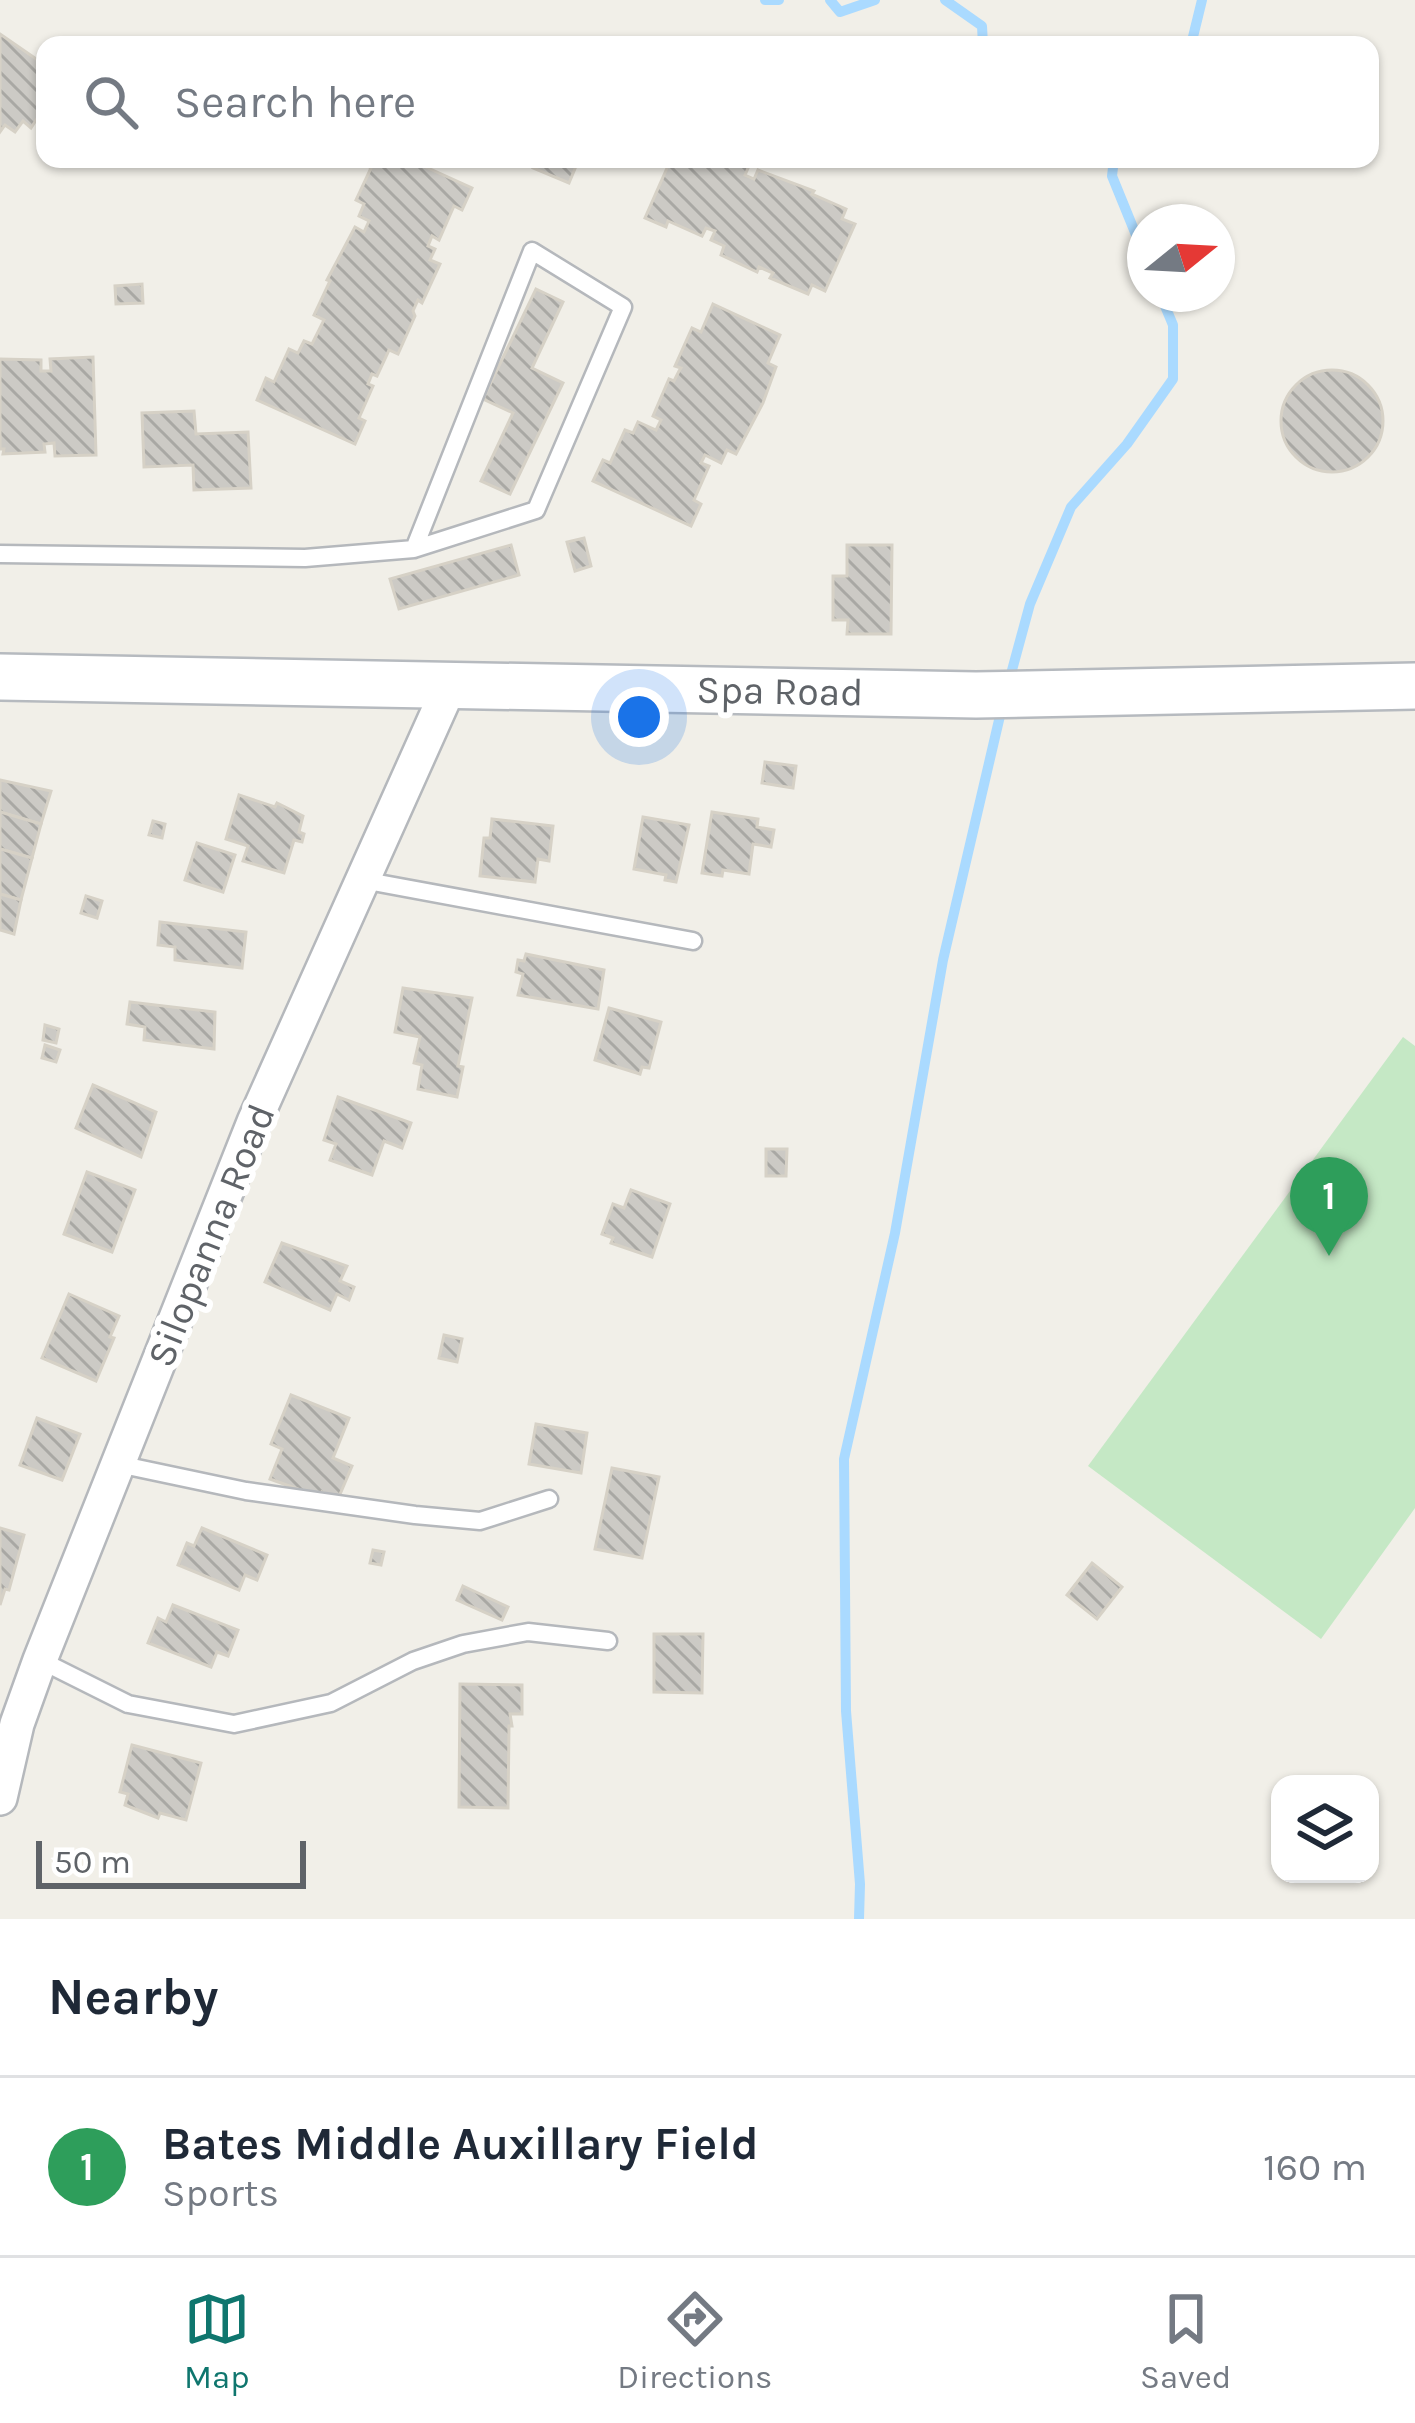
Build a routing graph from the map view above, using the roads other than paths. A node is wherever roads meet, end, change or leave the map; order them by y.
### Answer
1 (414, 549) junction
2 (0, 554) edge
3 (0, 677) edge
4 (451, 683) junction
5 (1415, 686) edge
6 (362, 880) junction
7 (693, 941) dead end
8 (118, 1464) junction
9 (549, 1499) dead end
10 (608, 1641) dead end
11 (40, 1660) junction
12 (8, 1719) edge
13 (0, 1798) edge

1 - 1 lane
1 - 2 lane
3 - 4 main road, Spa Road
4 - 5 main road, Spa Road
4 - 6 street, Silopanna Road
6 - 7 lane
6 - 8 street, Silopanna Road
8 - 9 lane
8 - 11 street, Silopanna Road
10 - 11 lane
11 - 12 street, Silopanna Road
12 - 13 street, Silopanna Road

